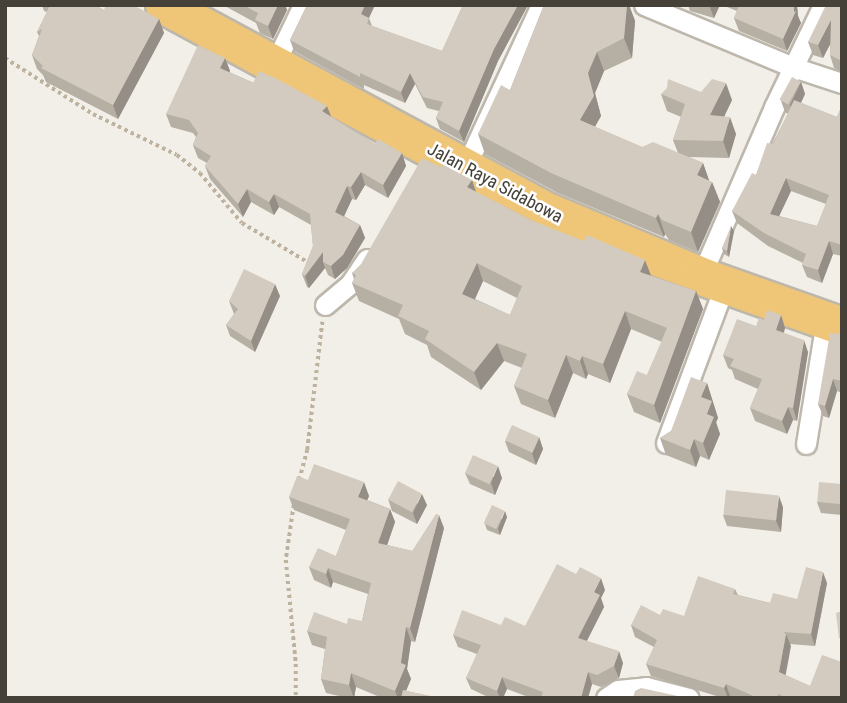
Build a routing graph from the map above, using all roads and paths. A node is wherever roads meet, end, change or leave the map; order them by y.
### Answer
1 (164, 5) edge
2 (303, 5) edge
3 (541, 5) edge
4 (644, 5) edge
5 (823, 5) edge
6 (5, 58) edge
7 (274, 65) junction
8 (793, 67) junction
9 (842, 83) edge
10 (465, 168) junction
11 (374, 245) edge
12 (314, 268) edge
13 (713, 280) junction
14 (325, 305) joint
15 (834, 323) edge
16 (666, 443) edge
17 (806, 444) dead end
18 (297, 492) edge
19 (295, 503) edge
20 (296, 698) edge
21 (606, 698) edge
22 (689, 698) edge

1 - 7 highway, Jalan Raya Sidabowa
2 - 7 street
3 - 10 street
4 - 8 street
5 - 8 street
6 - 12 path
7 - 10 highway, Jalan Raya Sidabowa
8 - 9 street
8 - 13 street
10 - 13 highway, Jalan Raya Sidabowa
11 - 14 street
13 - 15 highway, Jalan Raya Sidabowa
13 - 16 street
14 - 18 path
15 - 17 street
19 - 20 path
21 - 22 street

